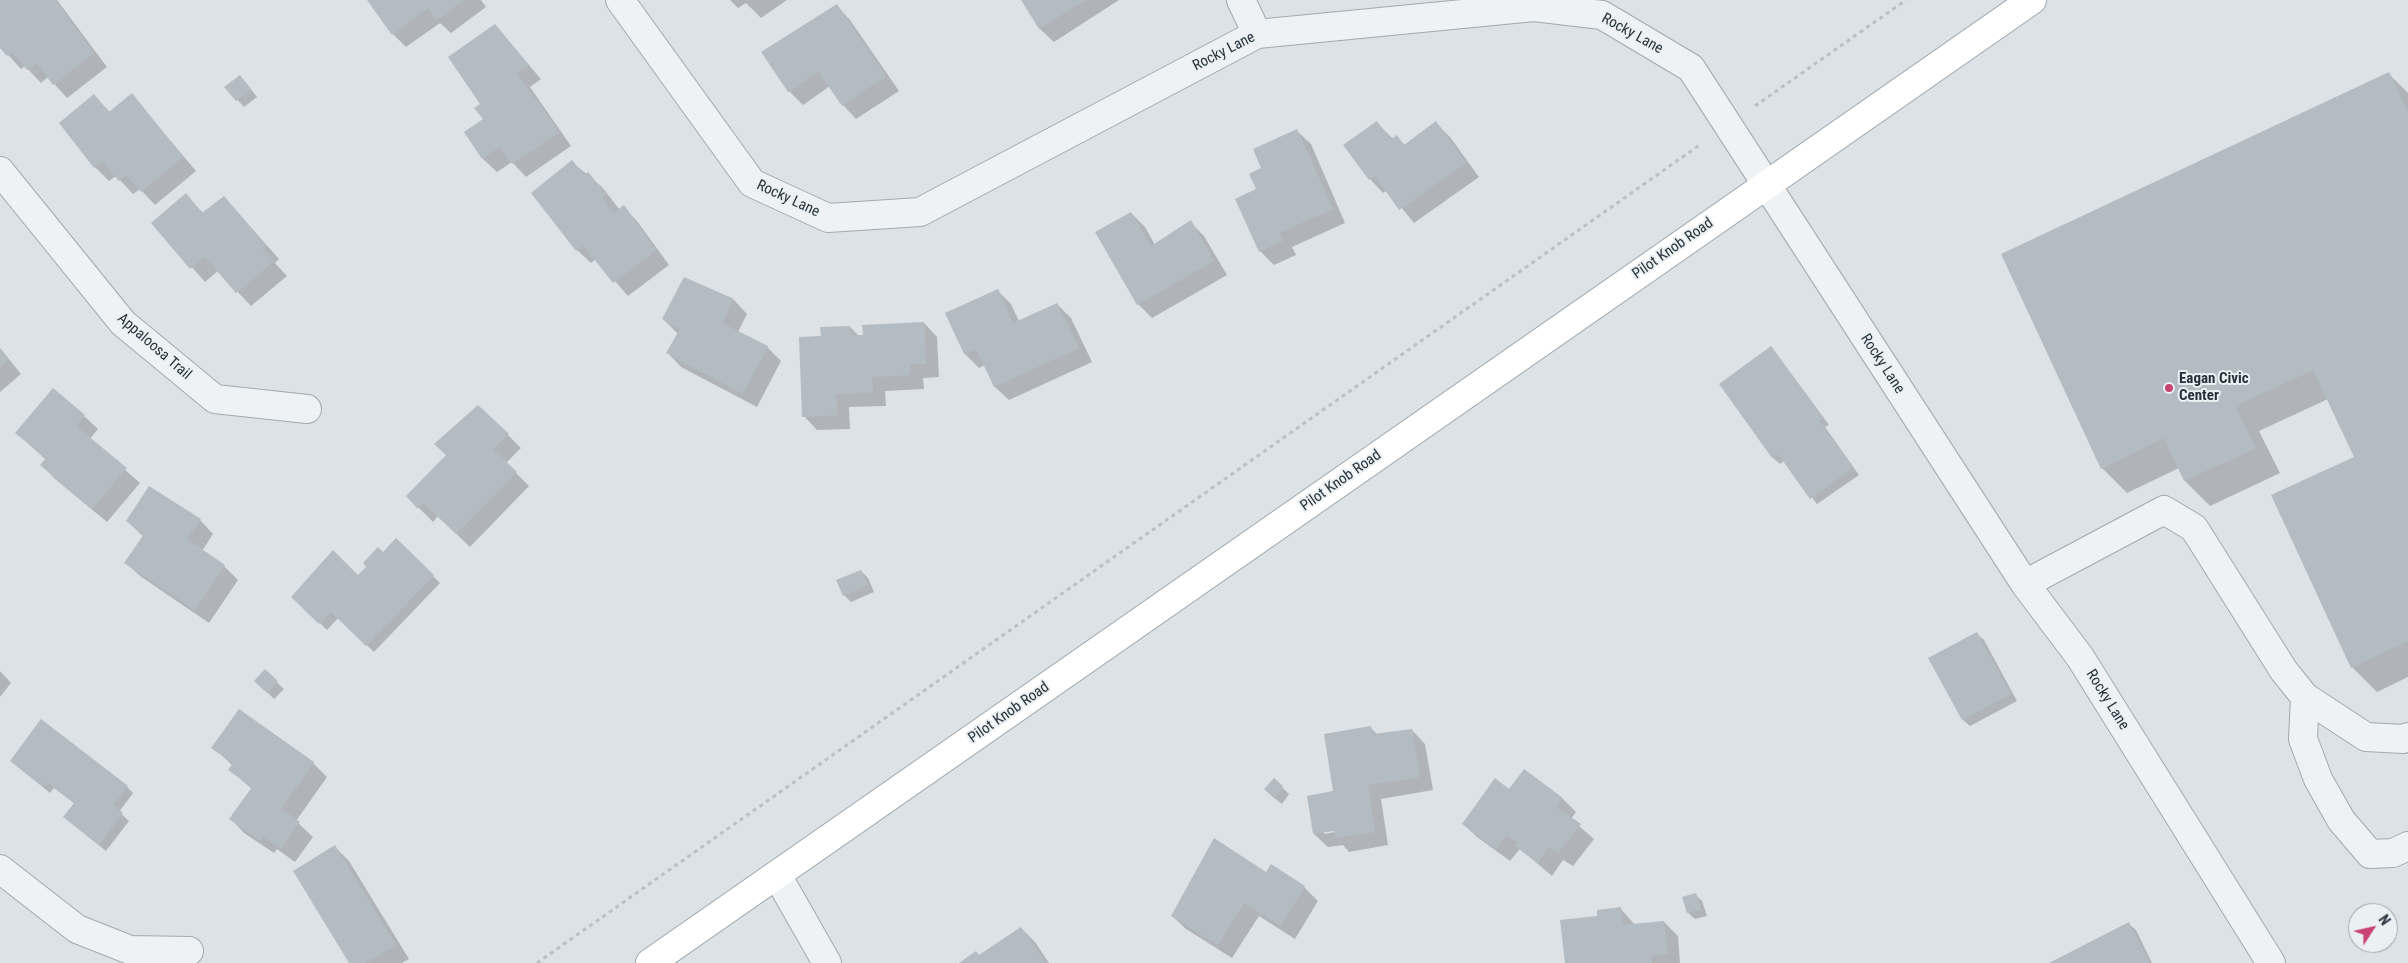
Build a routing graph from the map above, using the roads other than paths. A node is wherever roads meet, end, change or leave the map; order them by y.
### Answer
1 (620, 0) edge
2 (1241, 0) edge
3 (2032, 0) edge
4 (1256, 34) junction
5 (0, 171) edge
6 (1766, 185) junction
7 (308, 408) dead end
8 (2025, 584) junction
9 (2305, 697) junction
10 (2408, 737) edge
11 (2408, 846) edge
12 (0, 869) edge
13 (777, 875) junction
14 (189, 951) dead end
15 (650, 963) edge
16 (827, 963) edge
17 (2271, 963) edge

1 - 4 street, Rocky Lane
2 - 4 street
3 - 6 main road, Pilot Knob Road
4 - 6 street, Rocky Lane
5 - 7 street, Appaloosa Trail
6 - 8 street, Rocky Lane
6 - 13 main road, Pilot Knob Road
8 - 9 street
8 - 17 street, Rocky Lane
9 - 10 street
9 - 11 street
12 - 14 street
13 - 15 main road, Pilot Knob Road
13 - 16 street

